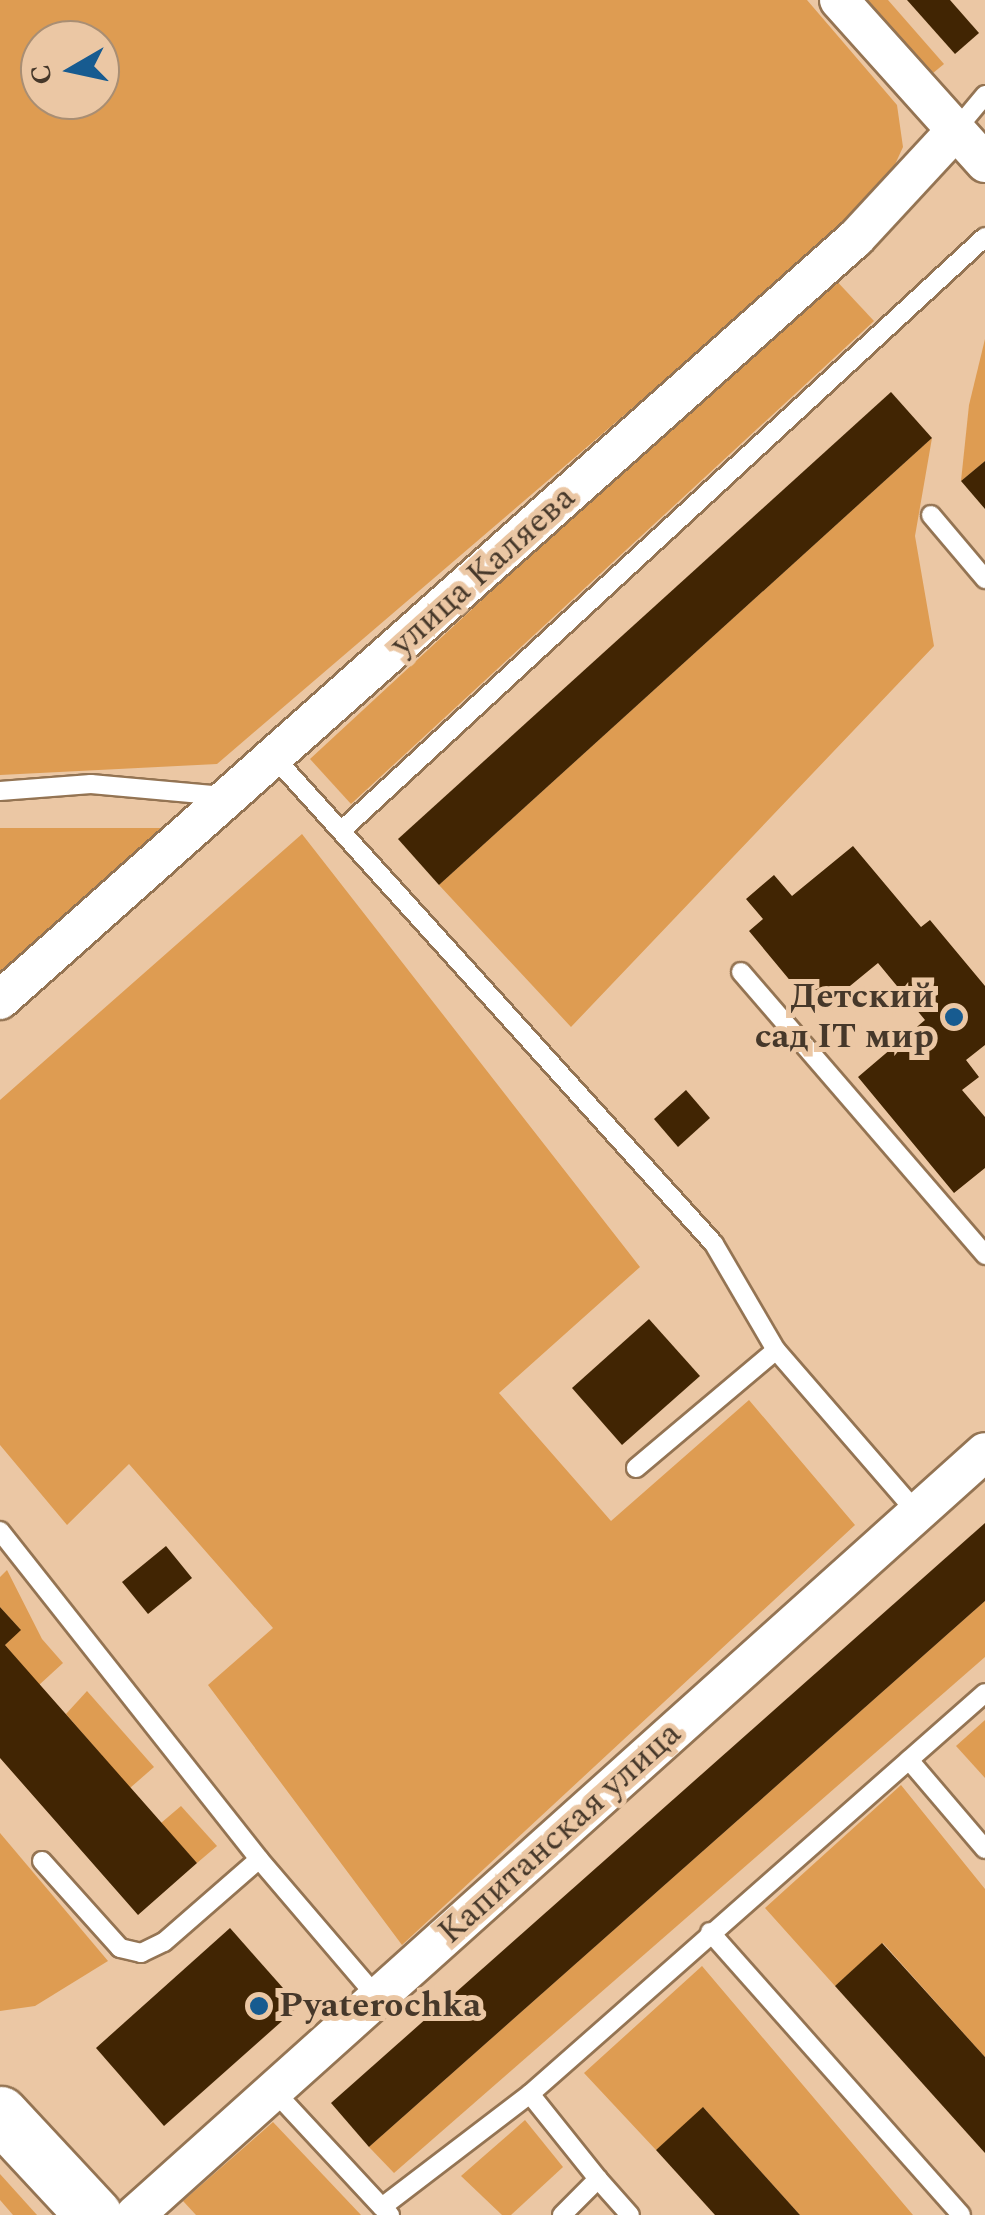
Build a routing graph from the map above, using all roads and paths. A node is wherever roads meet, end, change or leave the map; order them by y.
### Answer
1 (839, 0) edge
2 (985, 95) edge
3 (955, 131) junction
4 (985, 162) edge
5 (985, 237) edge
6 (931, 515) dead end
7 (985, 579) edge
8 (274, 757) junction
9 (0, 791) edge
10 (229, 797) junction
11 (340, 831) junction
12 (741, 972) dead end
13 (0, 1000) edge
14 (985, 1255) edge
15 (776, 1350) junction
16 (985, 1452) edge
17 (636, 1468) dead end
18 (917, 1514) junction
19 (0, 1531) edge
20 (985, 1692) edge
21 (909, 1760) junction
22 (985, 1848) edge
23 (259, 1859) junction
24 (42, 1861) dead end
25 (710, 1932) junction
26 (377, 1997) junction
27 (275, 2092) junction
28 (530, 2094) junction
29 (0, 2114) edge
30 (598, 2178) junction
31 (386, 2211) edge
32 (94, 2215) edge
33 (135, 2215) edge
34 (562, 2215) edge
35 (630, 2215) edge
36 (960, 2215) edge

1 - 3 street
2 - 3 lane
3 - 4 street
3 - 8 street, улица Каляева
5 - 11 lane
6 - 7 lane
8 - 10 street, улица Каляева
8 - 11 lane
9 - 10 lane
10 - 13 street, улица Каляева
11 - 15 lane
12 - 14 lane
15 - 17 lane
15 - 18 lane
16 - 18 street, Капитанская улица
18 - 26 street, Капитанская улица
19 - 23 lane
20 - 21 lane
21 - 22 lane
21 - 25 lane
23 - 24 lane
23 - 26 lane
25 - 28 lane
25 - 36 lane
26 - 27 street, Капитанская улица
27 - 31 lane
27 - 33 street, Капитанская улица
28 - 30 lane
28 - 31 lane
29 - 32 main road
30 - 34 lane
30 - 35 lane

